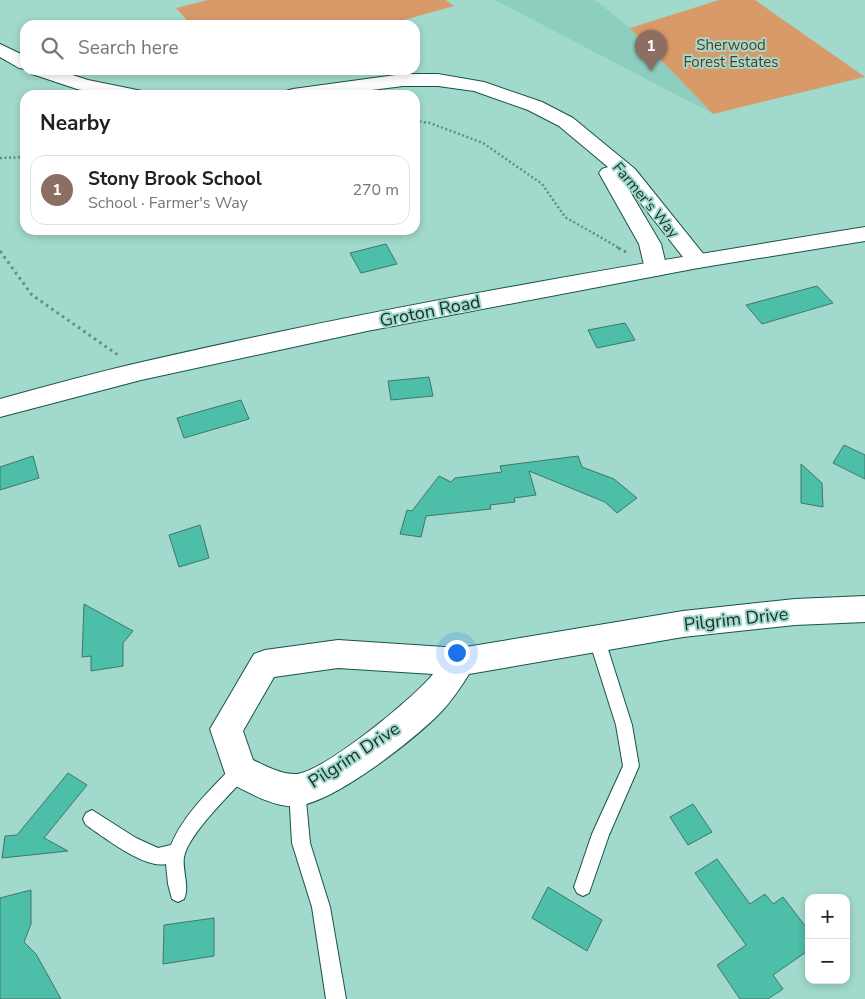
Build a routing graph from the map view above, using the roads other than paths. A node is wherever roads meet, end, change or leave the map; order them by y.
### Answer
1 (0, 49) edge
2 (20, 61) edge
3 (53, 75) edge
4 (107, 90) edge
5 (330, 90) edge
6 (591, 141) junction
7 (865, 234) edge
8 (698, 262) junction
9 (656, 269) junction
10 (0, 408) edge
11 (865, 609) edge
12 (597, 640) junction
13 (460, 662) junction
14 (240, 771) junction
15 (297, 790) junction
16 (92, 819) dead end
17 (176, 853) junction
18 (583, 887) dead end
19 (178, 893) dead end
20 (336, 999) edge

1 - 2 street
3 - 4 street
5 - 6 street, Farmer's Way
6 - 8 street, Farmer's Way
6 - 9 street, Farmer's Way
7 - 8 street, Groton Road
8 - 9 street, Groton Road
9 - 10 street, Groton Road
11 - 12 street, Pilgrim Drive
12 - 13 street, Pilgrim Drive
12 - 18 lane
13 - 14 street, Pilgrim Drive
13 - 15 street, Pilgrim Drive
14 - 15 street, Pilgrim Drive
14 - 17 lane
15 - 20 lane
16 - 17 lane
17 - 19 lane

